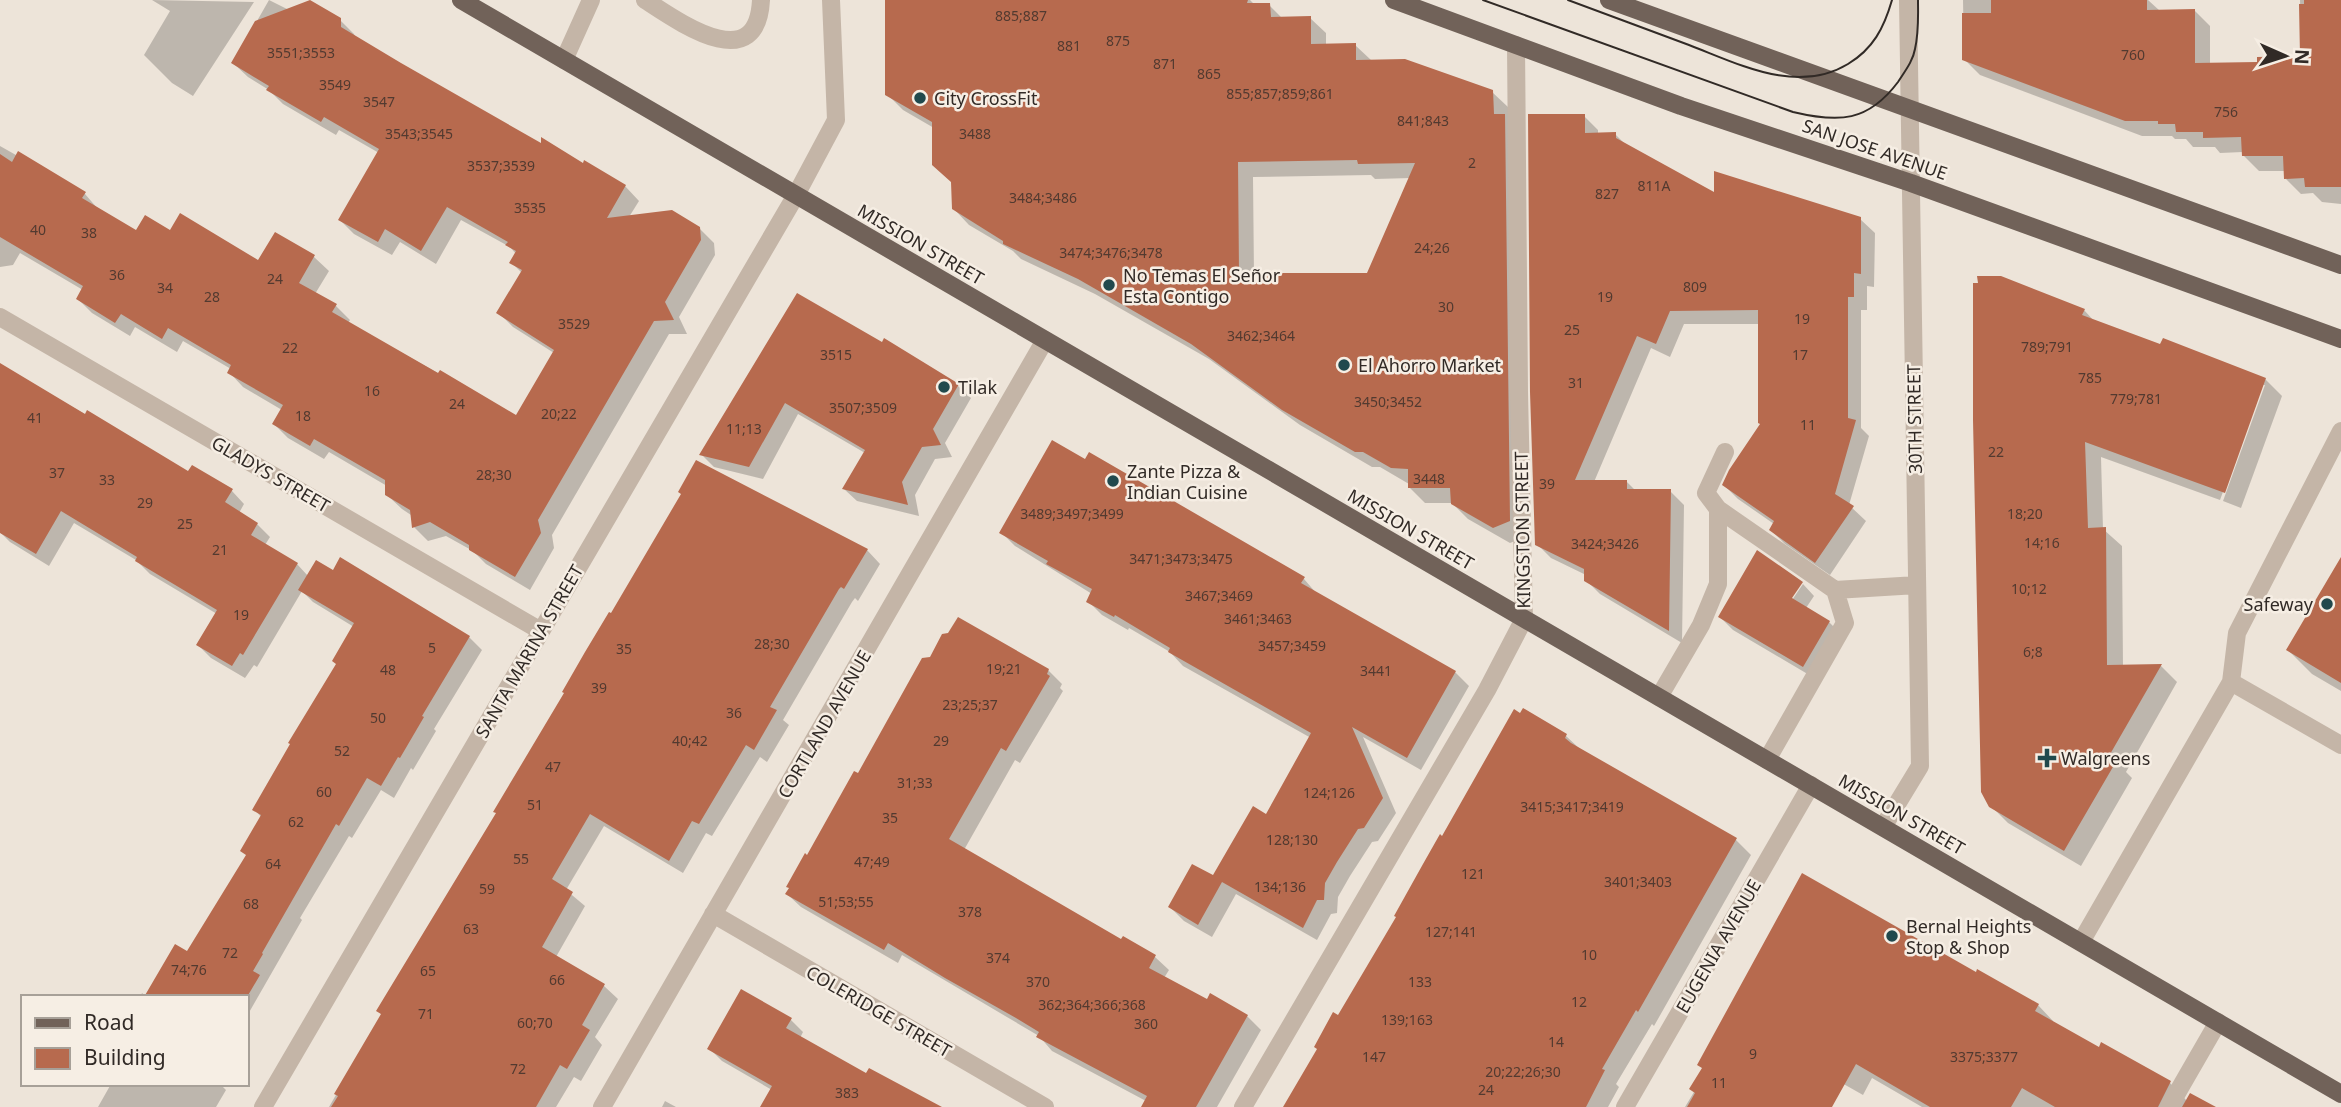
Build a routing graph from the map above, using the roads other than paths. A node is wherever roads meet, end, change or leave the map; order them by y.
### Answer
1 (461, 0) edge
2 (591, 0) edge
3 (645, 0) edge
4 (761, 0) edge
5 (831, 0) edge
6 (1394, 0) edge
7 (1609, 0) edge
8 (1908, 0) edge
9 (1516, 45) junction
10 (564, 60) junction
11 (1911, 110) junction
12 (1911, 183) junction
13 (796, 195) junction
14 (2341, 265) edge
15 (0, 317) edge
16 (2341, 339) edge
17 (1045, 340) junction
18 (2341, 431) edge
19 (1725, 452) dead end
20 (1718, 509) junction
21 (1917, 585) junction
22 (1835, 590) junction
23 (1524, 619) junction
24 (541, 631) junction
25 (2231, 682) junction
26 (1659, 697) junction
27 (2341, 746) edge
28 (1767, 760) junction
29 (1811, 785) junction
30 (1883, 827) junction
31 (713, 914) junction
32 (2081, 942) junction
33 (2218, 1022) junction
34 (2341, 1094) edge
35 (263, 1107) edge
36 (602, 1107) edge
37 (1045, 1107) edge
38 (1243, 1107) edge
39 (1625, 1107) edge
40 (2169, 1107) edge

1 - 10 main road, MISSION STREET
2 - 10 street
3 - 4 street
5 - 13 street, SANTA MARINA STREET
6 - 9 main road, SAN JOSE AVENUE
7 - 11 main road
8 - 11 street, 30TH STREET
9 - 12 main road, SAN JOSE AVENUE
9 - 23 street, KINGSTON STREET
10 - 13 main road, MISSION STREET
11 - 12 street, 30TH STREET
11 - 14 main road
12 - 16 main road, SAN JOSE AVENUE
12 - 21 street, 30TH STREET
13 - 17 main road, MISSION STREET
13 - 24 street, SANTA MARINA STREET
15 - 24 street, GLADYS STREET
17 - 23 main road, MISSION STREET
17 - 31 street, CORTLAND AVENUE
18 - 25 street
19 - 20 street
20 - 22 street
20 - 26 street
21 - 22 street
21 - 30 street, 30TH STREET
22 - 28 street
23 - 26 main road, MISSION STREET
23 - 38 street, KINGSTON STREET
24 - 35 street, SANTA MARINA STREET
25 - 27 street
25 - 32 street
26 - 28 main road, MISSION STREET
28 - 29 main road, MISSION STREET
29 - 30 main road, MISSION STREET
29 - 39 street, EUGENIA AVENUE
30 - 32 main road, MISSION STREET
31 - 36 street, CORTLAND AVENUE
31 - 37 street, COLERIDGE STREET
32 - 33 main road, MISSION STREET
33 - 34 main road, MISSION STREET
33 - 40 street

